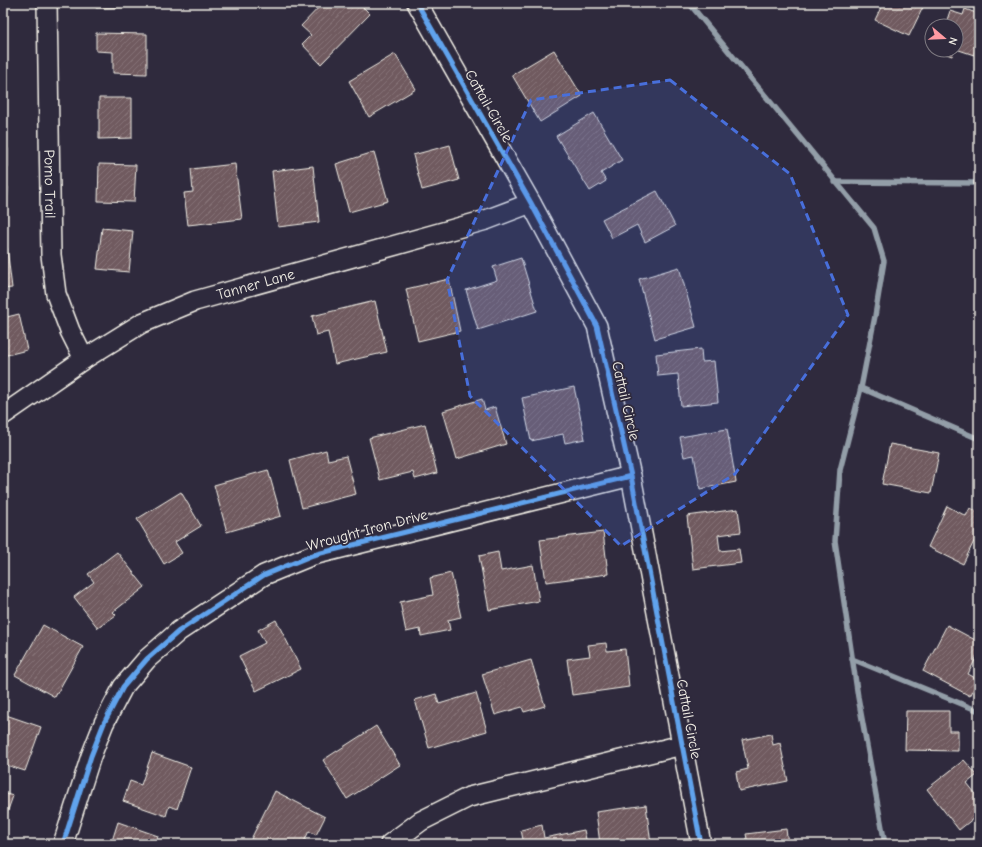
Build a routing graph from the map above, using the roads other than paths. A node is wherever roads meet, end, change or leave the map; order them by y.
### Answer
1 (47, 3) edge
2 (417, 3) edge
3 (531, 204) junction
4 (84, 359) junction
5 (3, 415) edge
6 (631, 476) junction
7 (682, 745) junction
8 (62, 844) edge
9 (390, 844) edge
10 (701, 844) edge

1 - 4 street, Pomo Trail
2 - 3 street, Cattail Circle
3 - 4 street, Tanner Lane
3 - 6 street, Cattail Circle
4 - 5 street, Tanner Lane
6 - 7 street, Cattail Circle
6 - 8 street, Wrought Iron Drive
7 - 9 street
7 - 10 street, Cattail Circle

